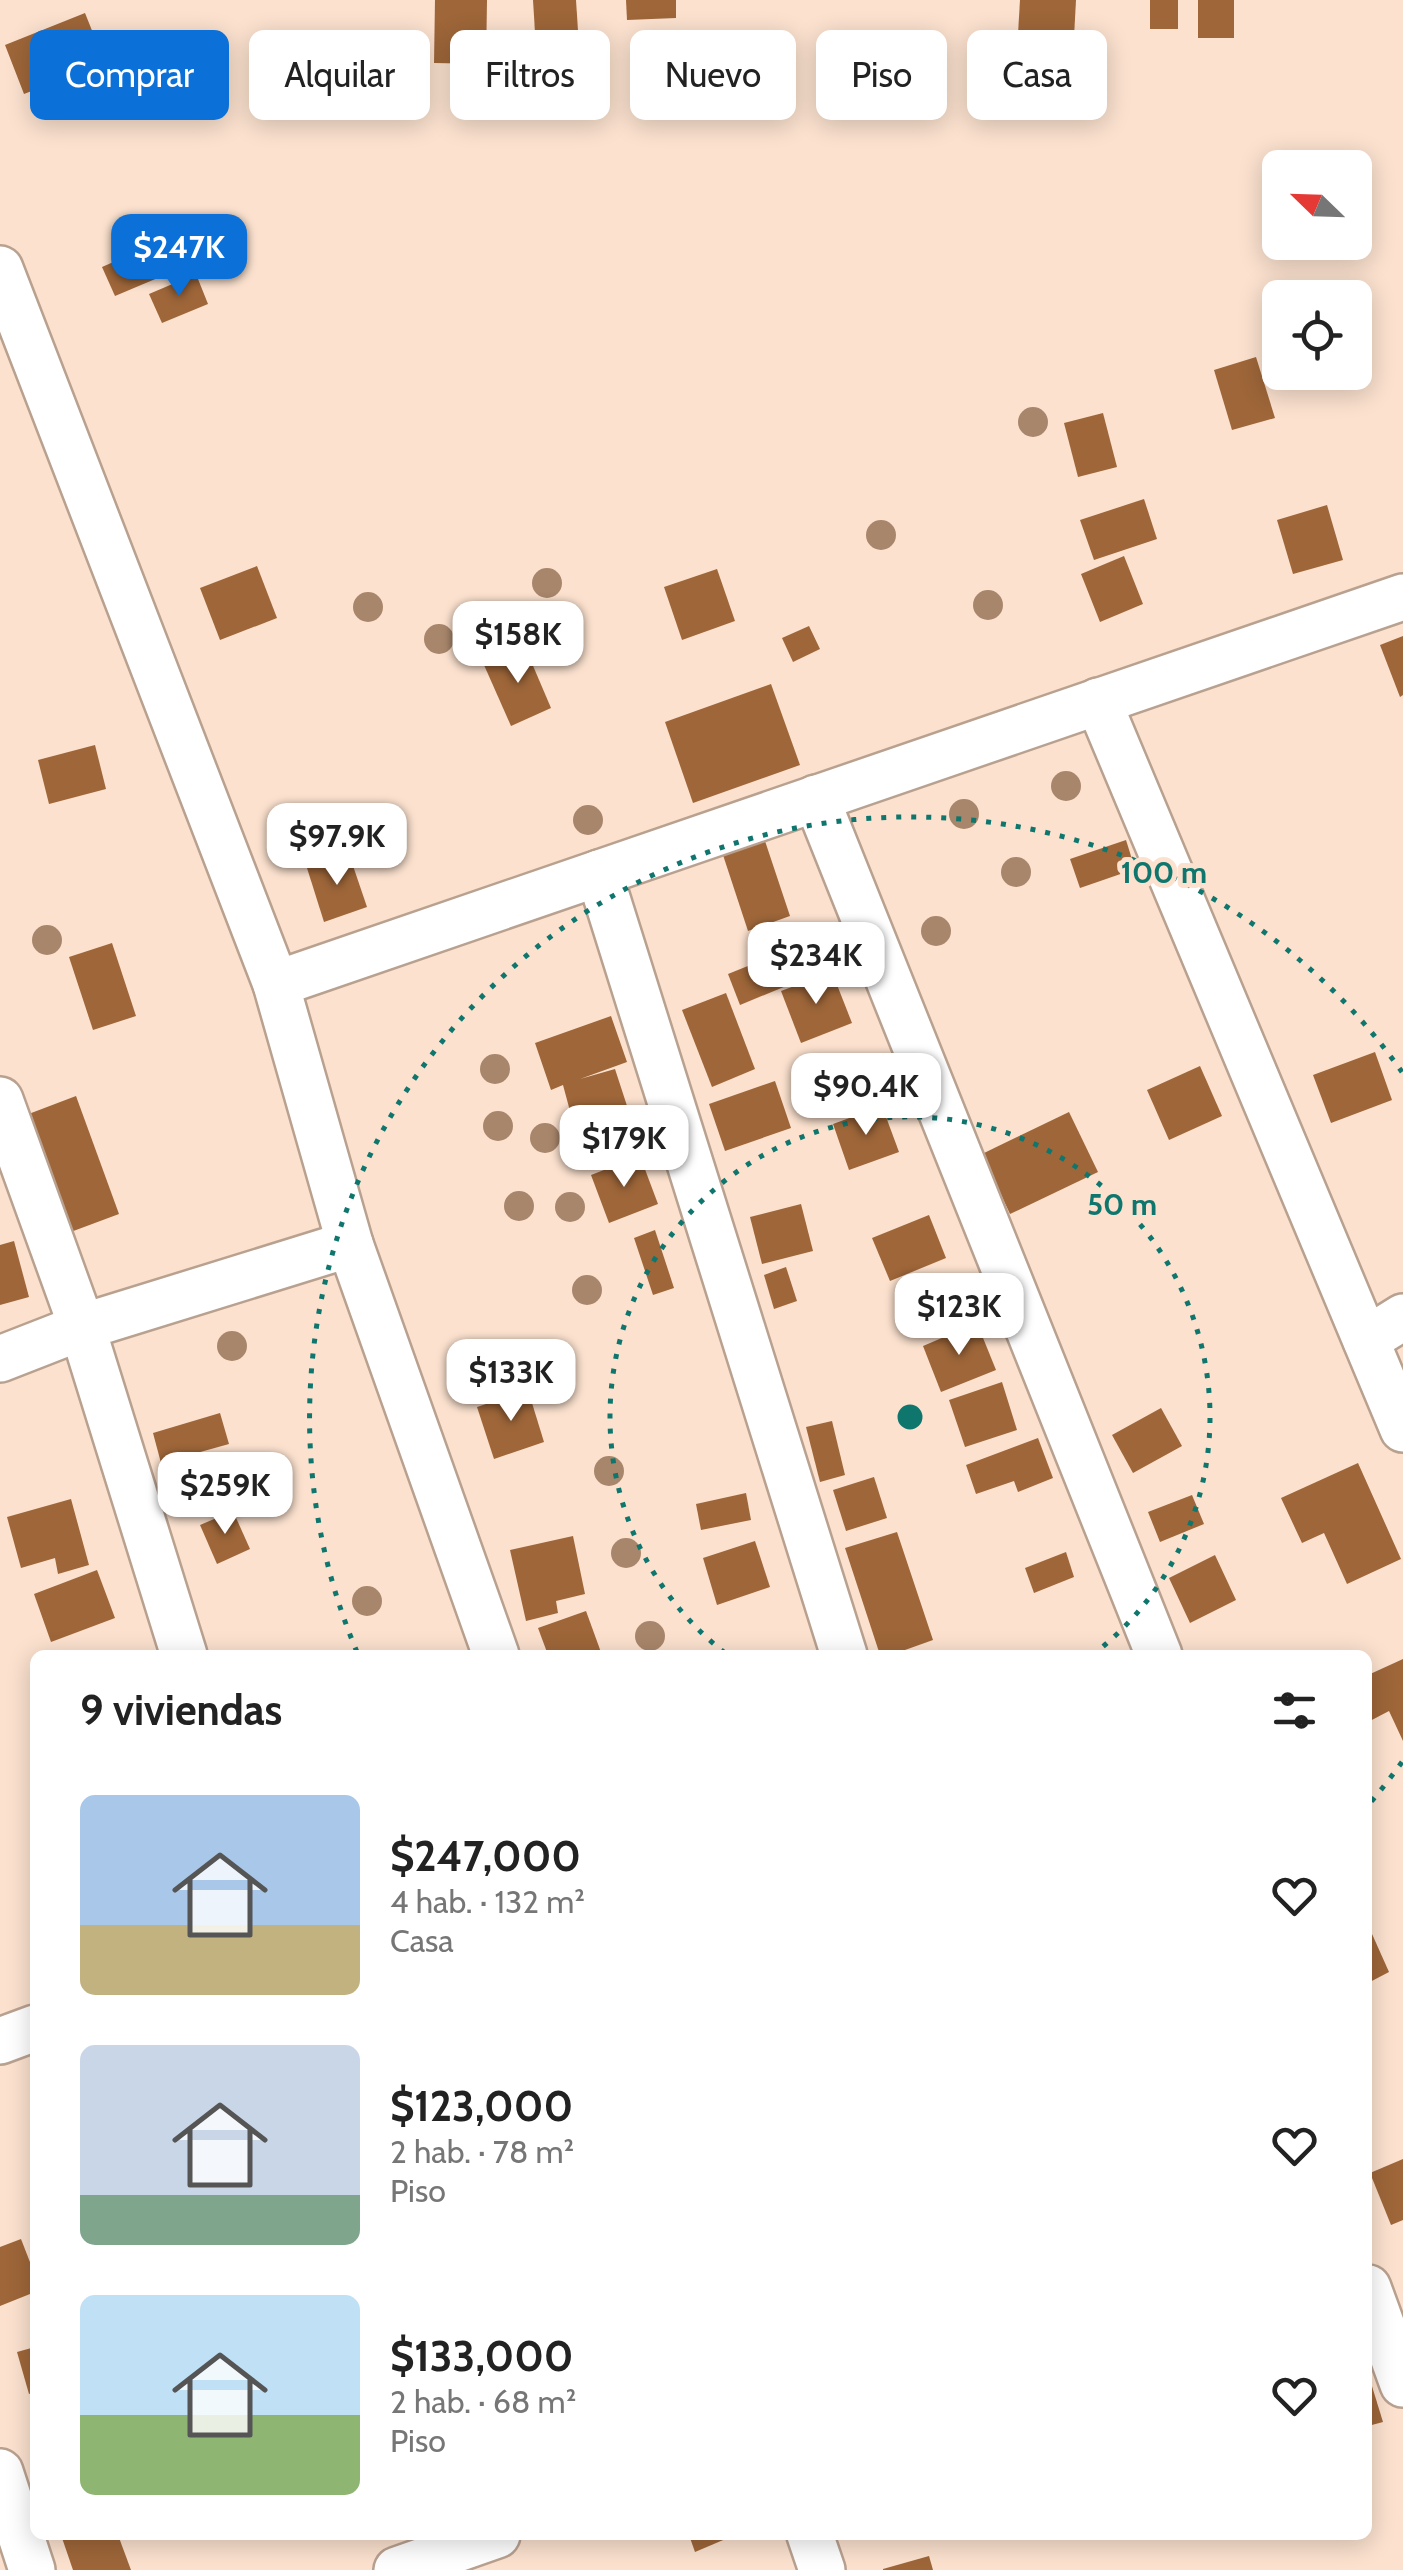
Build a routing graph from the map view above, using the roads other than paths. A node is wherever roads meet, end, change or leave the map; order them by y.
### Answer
1 (0, 269) edge
2 (1403, 596) edge
3 (1098, 702) junction
4 (816, 798) junction
5 (599, 873) junction
6 (276, 984) junction
7 (0, 1100) edge
8 (350, 1244) junction
9 (82, 1327) junction
10 (1384, 1328) edge
11 (0, 1359) edge
12 (1403, 1429) edge
13 (182, 1650) edge
14 (494, 1650) edge
15 (842, 1650) edge
16 (1158, 1650) edge
17 (30, 2030) edge
18 (0, 2041) edge
19 (1372, 2299) edge
20 (1403, 2384) edge
21 (0, 2472) edge
22 (812, 2540) edge
23 (484, 2546) edge
24 (32, 2570) edge
25 (397, 2570) edge
26 (822, 2570) edge

1 - 6 street
2 - 3 street
3 - 4 street
3 - 10 street
4 - 5 street
4 - 16 street
5 - 6 street
5 - 15 street
6 - 8 street
7 - 9 street
8 - 9 street
8 - 14 street
9 - 11 street
9 - 13 street
10 - 12 street
17 - 18 street
19 - 20 street
21 - 24 street
22 - 26 street
23 - 25 street

